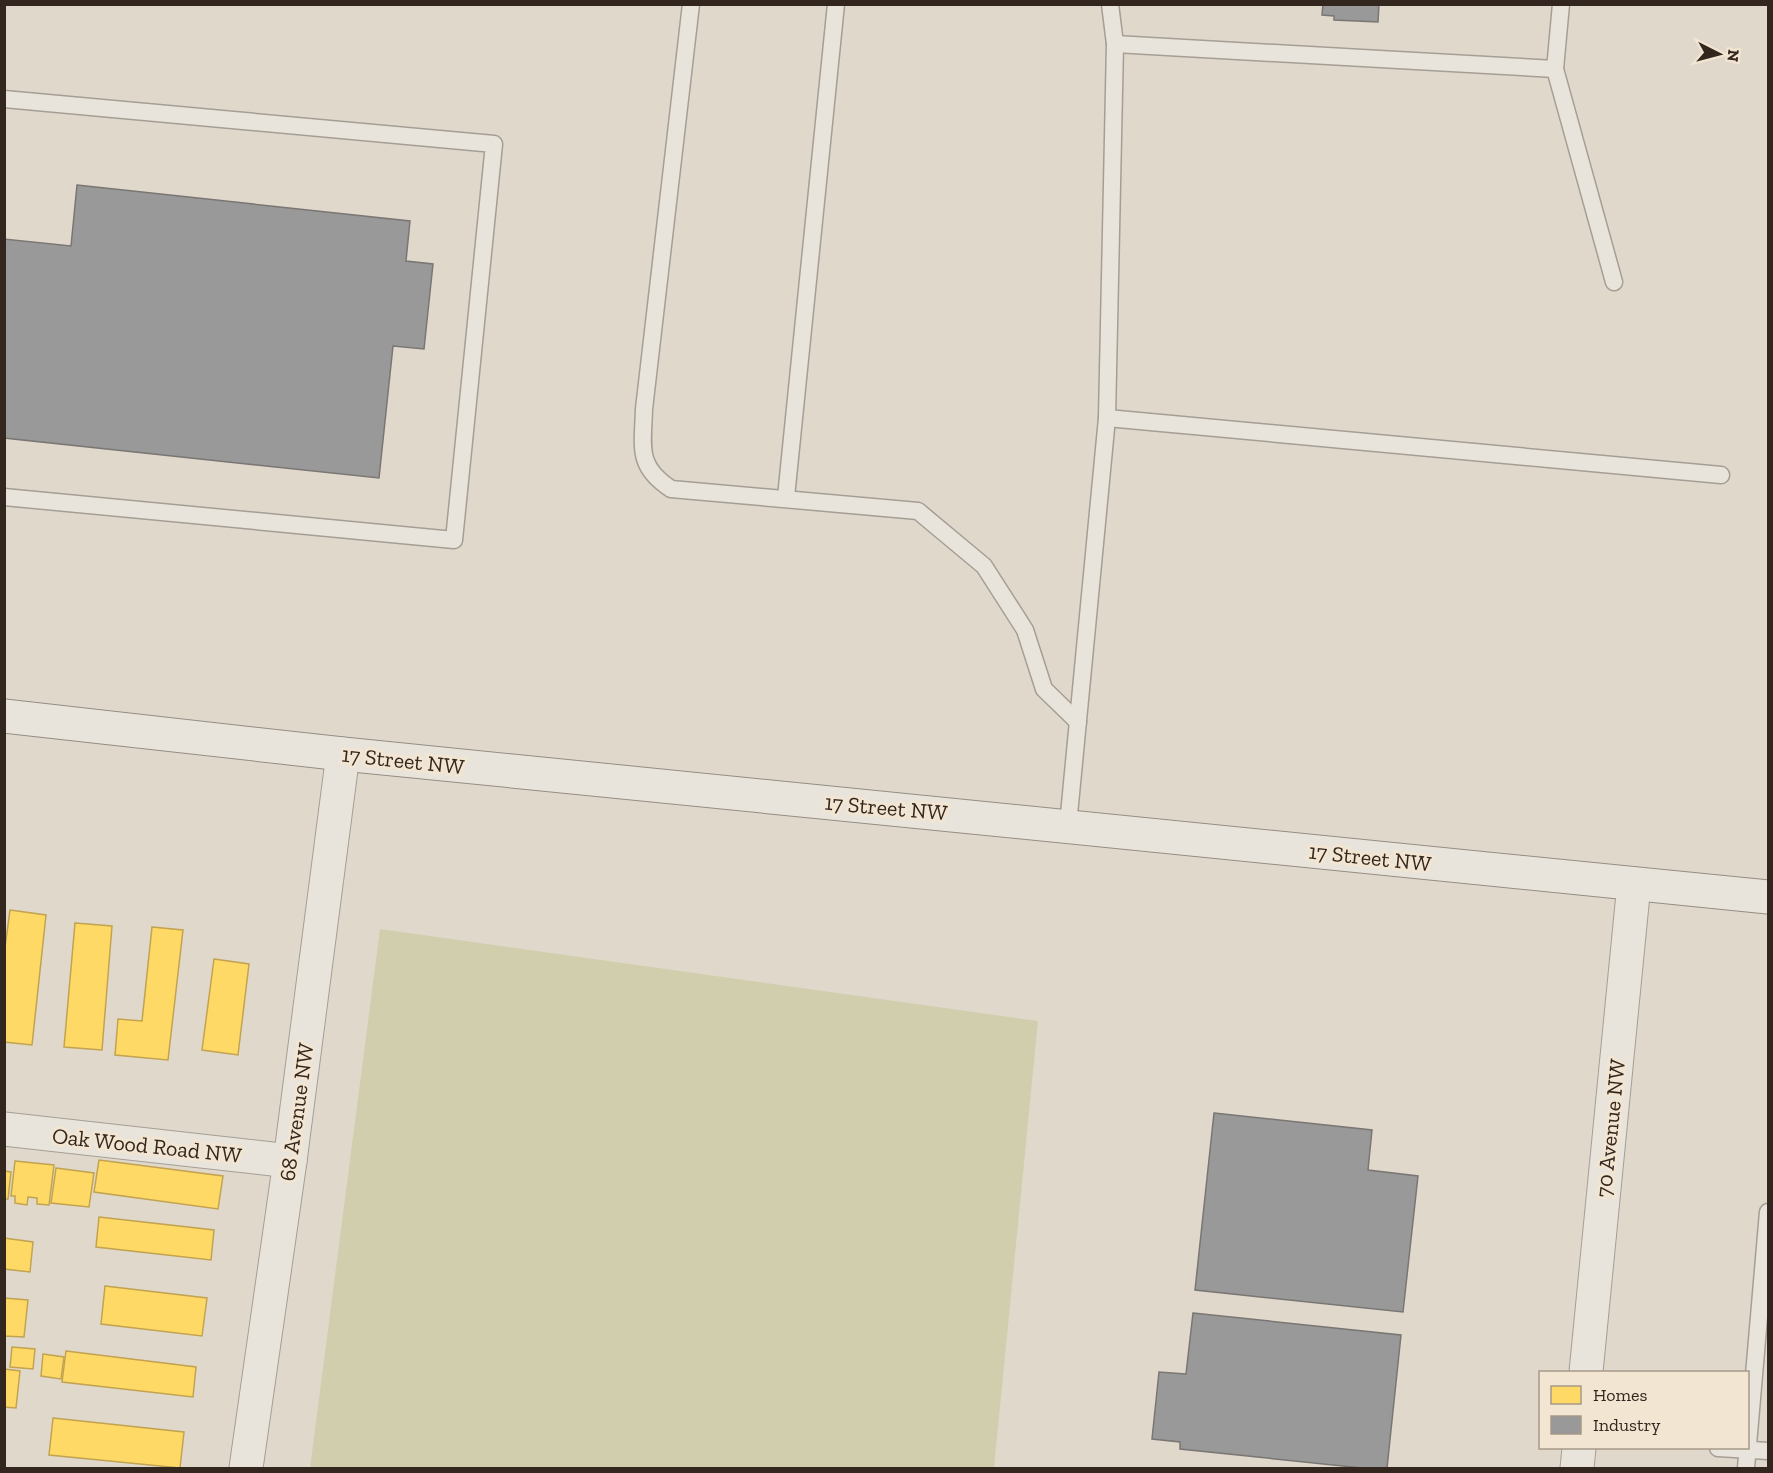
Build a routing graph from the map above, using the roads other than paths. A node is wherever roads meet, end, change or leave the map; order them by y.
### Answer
1 (691, 4) edge
2 (836, 4) edge
3 (1110, 4) edge
4 (1561, 4) edge
5 (1115, 44) junction
6 (1555, 69) junction
7 (4, 99) edge
8 (1614, 282) dead end
9 (1107, 418) junction
10 (1720, 475) dead end
11 (4, 496) edge
12 (786, 497) junction
13 (4, 716) edge
14 (1078, 722) junction
15 (343, 754) junction
16 (1068, 825) junction
17 (1634, 884) junction
18 (1768, 897) edge
19 (4, 1129) edge
20 (290, 1161) junction
21 (1768, 1212) edge
22 (1586, 1371) edge
23 (1749, 1437) edge
24 (1579, 1449) edge
25 (1748, 1449) joint
26 (1768, 1451) edge
27 (246, 1468) edge
28 (1577, 1468) edge
29 (1746, 1468) edge

1 - 12 lane
2 - 12 lane
3 - 5 lane
4 - 6 lane
5 - 6 lane
5 - 9 lane
6 - 8 lane
7 - 11 lane
9 - 10 lane
9 - 14 lane
12 - 14 lane
13 - 15 main road, 17 Street NW
14 - 16 lane
15 - 16 main road, 17 Street NW
15 - 20 main road, 68 Avenue NW
16 - 17 main road, 17 Street NW
17 - 18 main road, 17 Street NW
17 - 22 main road, 70 Avenue NW
19 - 20 main road, Oak Wood Road NW
20 - 27 main road, 68 Avenue NW
21 - 23 lane
24 - 28 main road
25 - 26 lane
25 - 29 lane

